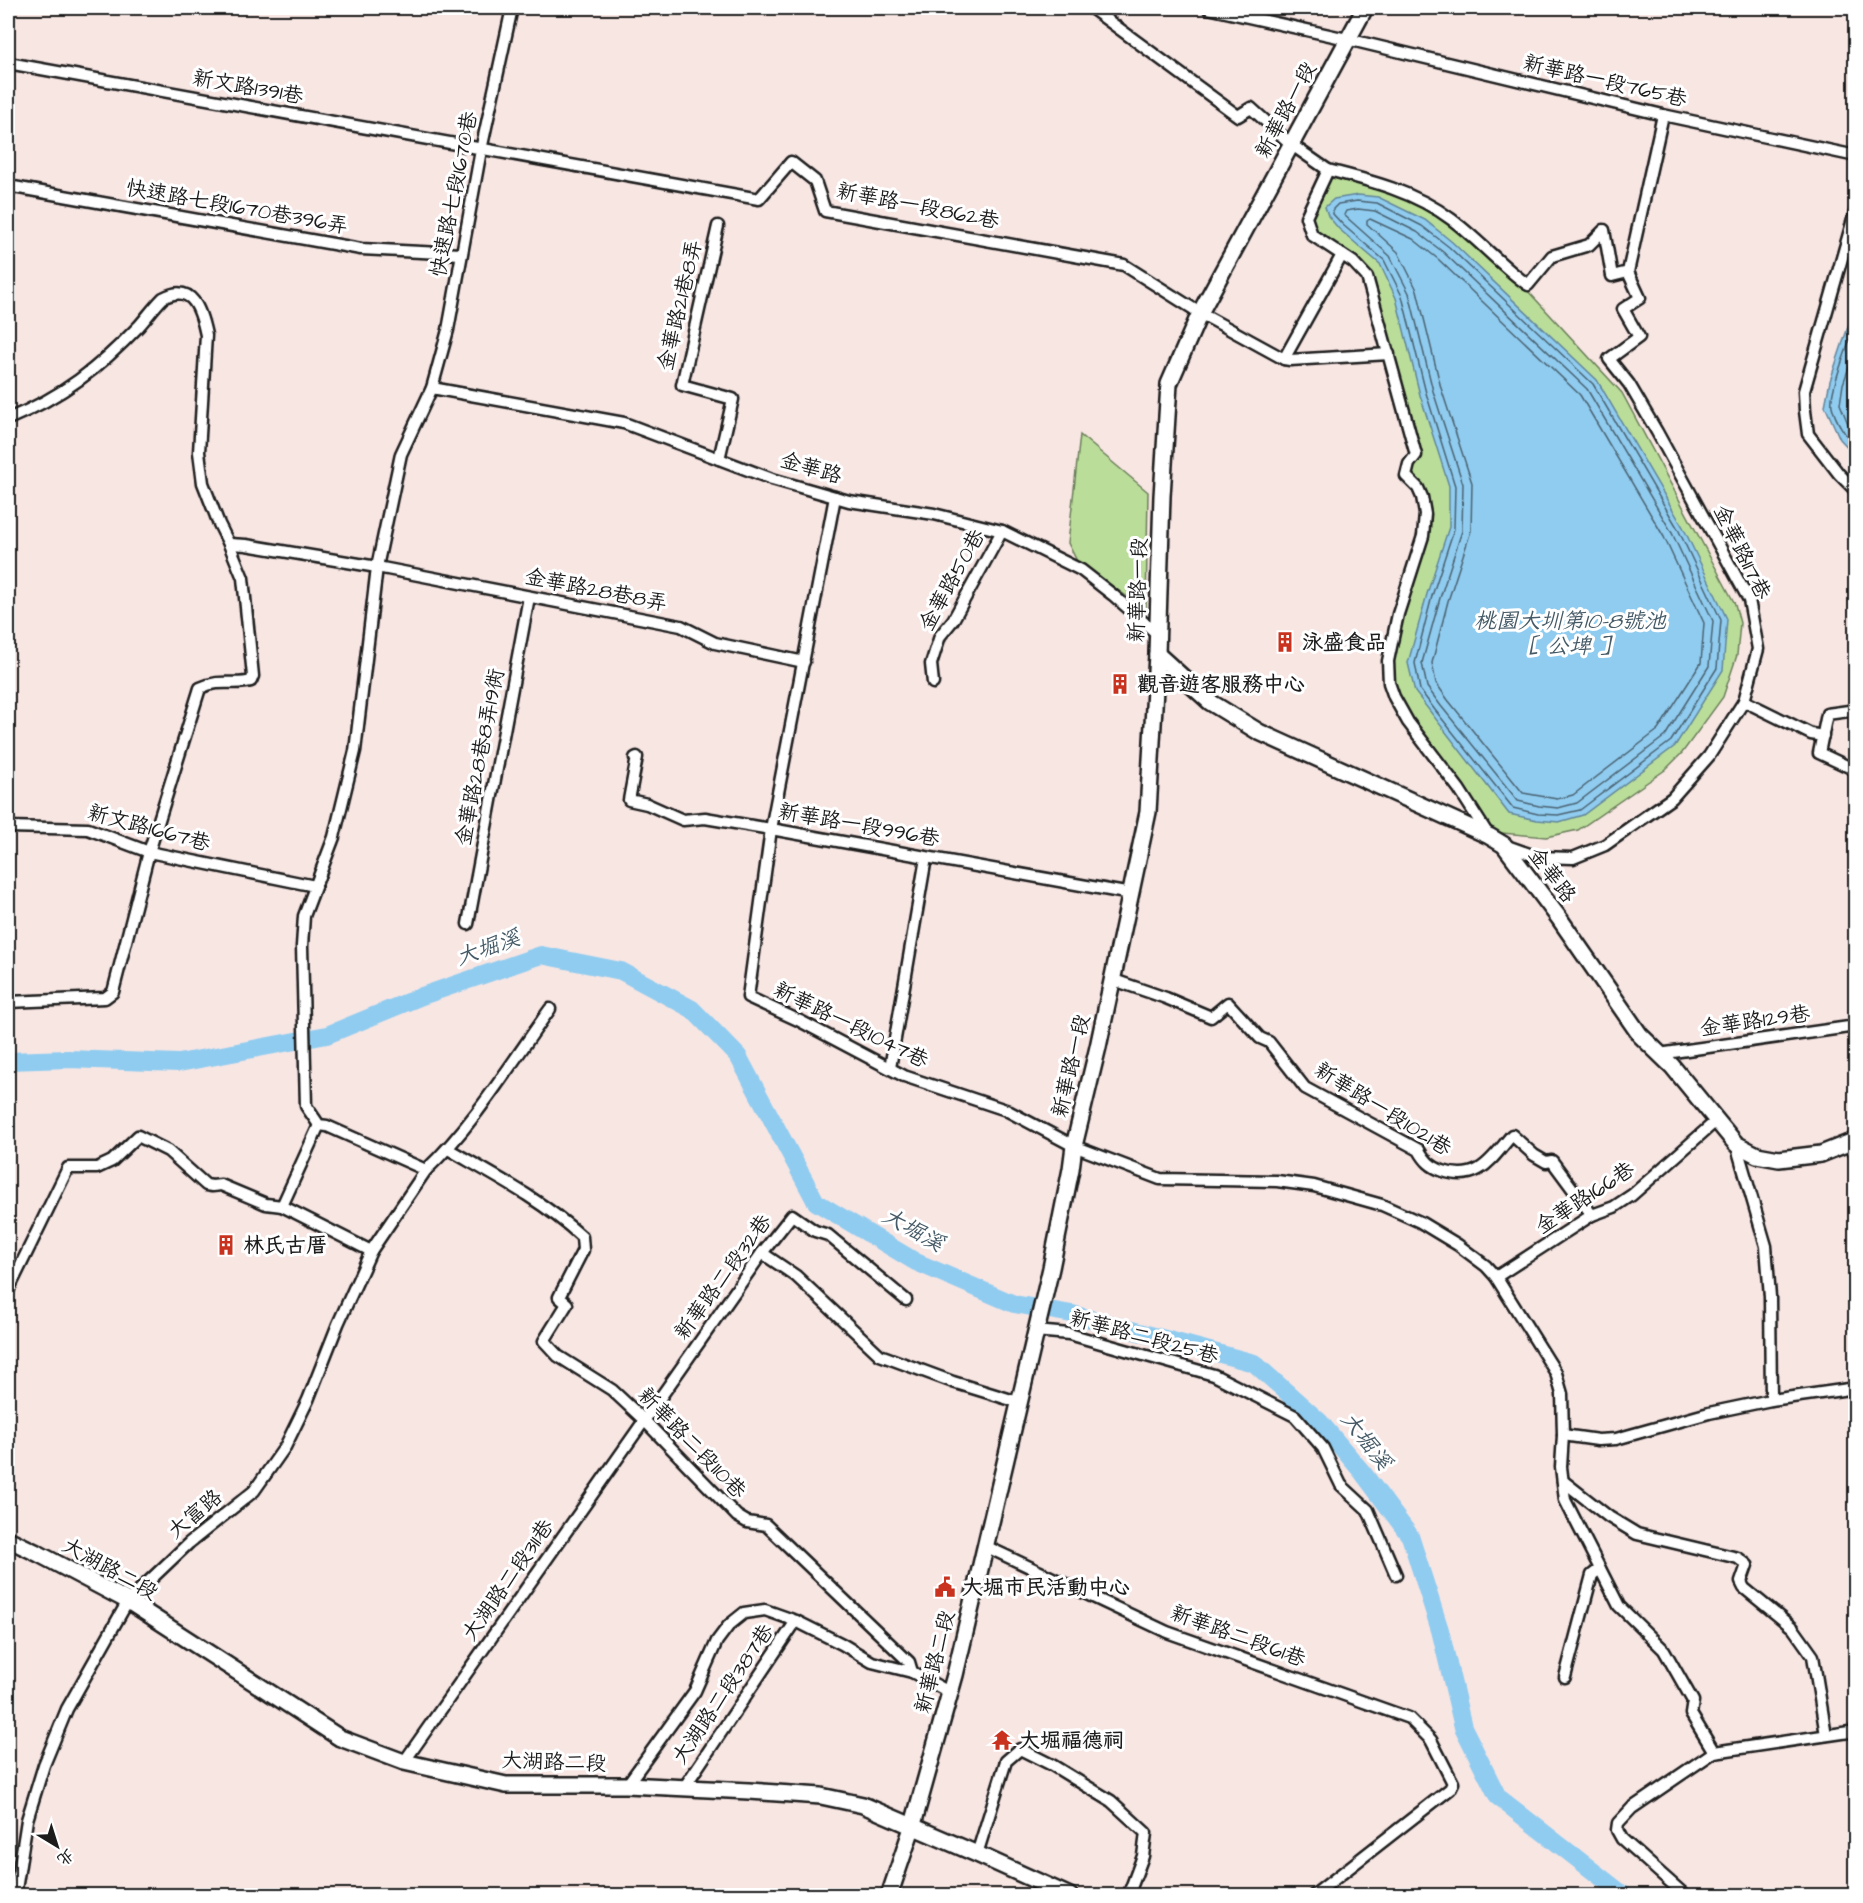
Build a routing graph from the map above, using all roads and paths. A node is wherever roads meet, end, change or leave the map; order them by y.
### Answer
1 (512, 8) edge
2 (1091, 8) edge
3 (1208, 8) edge
4 (1365, 8) edge
5 (1347, 39) junction
6 (8, 63) edge
7 (1663, 115) junction
8 (1292, 145) junction
9 (481, 150) junction
10 (1856, 156) edge
11 (1328, 170) junction
12 (8, 186) edge
13 (1856, 209) edge
14 (718, 226) dead end
15 (461, 254) junction
16 (1341, 255) junction
17 (1629, 272) junction
18 (1200, 313) junction
19 (1389, 354) junction
20 (1284, 359) junction
21 (432, 388) junction
22 (8, 419) edge
23 (719, 459) junction
24 (1856, 491) edge
25 (835, 497) junction
26 (1002, 531) junction
27 (229, 544) junction
28 (377, 567) junction
29 (530, 597) junction
30 (1156, 633) junction
31 (1157, 654) junction
32 (804, 662) junction
33 (933, 683) dead end
34 (1744, 701) junction
35 (1856, 710) edge
36 (1823, 736) junction
37 (635, 758) dead end
38 (1856, 768) edge
39 (8, 827) edge
40 (771, 829) junction
41 (1489, 836) junction
42 (1504, 845) junction
43 (150, 852) junction
44 (926, 858) junction
45 (315, 886) junction
46 (1131, 894) junction
47 (468, 924) dead end
48 (1112, 979) junction
49 (8, 1002) edge
50 (550, 1009) dead end
51 (1856, 1026) edge
52 (1659, 1054) junction
53 (890, 1068) junction
54 (1717, 1120) junction
55 (319, 1125) junction
56 (1736, 1144) junction
57 (1074, 1146) junction
58 (1854, 1147) edge
59 (448, 1149) junction
60 (426, 1170) junction
61 (282, 1206) junction
62 (1592, 1215) junction
63 (371, 1251) junction
64 (762, 1253) junction
65 (1496, 1277) junction
66 (8, 1291) edge
67 (906, 1300) dead end
68 (1035, 1331) junction
69 (1856, 1388) edge
70 (1771, 1400) junction
71 (1018, 1402) junction
72 (644, 1420) junction
73 (1563, 1435) junction
74 (1563, 1481) junction
75 (8, 1539) edge
76 (985, 1546) junction
77 (1600, 1569) junction
78 (1396, 1575) dead end
79 (128, 1601) junction
80 (796, 1621) junction
81 (912, 1672) junction
82 (1565, 1677) dead end
83 (950, 1692) junction
84 (1856, 1731) edge
85 (1826, 1735) junction
86 (1714, 1752) junction
87 (404, 1762) junction
88 (627, 1785) junction
89 (683, 1789) junction
90 (912, 1828) junction
91 (977, 1854) junction
92 (15, 1896) edge
93 (889, 1896) edge
94 (1070, 1896) edge
95 (1128, 1896) edge
96 (1313, 1896) edge
97 (1686, 1896) edge

1 - 9 street, 快速路七段1670巷
2 - 8 street
3 - 5 street, 新華路一段765巷
4 - 5 street, 新華路一段
5 - 7 street, 新華路一段765巷
5 - 8 street, 新華路一段
6 - 9 street, 新文路1391巷
7 - 10 street, 新華路一段765巷
7 - 17 street
8 - 11 street
8 - 18 street, 新華路一段
9 - 15 street, 快速路七段1670巷
9 - 18 street, 新華路一段862巷
11 - 16 street
11 - 17 street
12 - 15 street, 快速路七段1670巷396弄
13 - 24 street
14 - 23 street, 金華路21巷8弄
15 - 21 street, 快速路七段1670巷
16 - 19 street
16 - 20 street
17 - 34 street, 金華路117巷
18 - 20 street
18 - 30 street, 新華路一段
19 - 20 street
19 - 41 street
21 - 23 street, 金華路
21 - 28 street, 快速路七段1670巷
22 - 27 street
23 - 25 street, 金華路
25 - 26 street, 金華路
25 - 32 street
26 - 30 street, 金華路
26 - 33 street, 金華路50巷
27 - 28 street, 金華路28巷8弄
27 - 43 street
28 - 29 street, 金華路28巷8弄
28 - 45 street, 快速路七段1670巷
29 - 32 street, 金華路28巷8弄
29 - 47 street, 金華路28巷8弄19衖
30 - 31 street, 新華路一段
31 - 41 street, 金華路
31 - 46 street, 新華路一段
32 - 40 street
34 - 36 street
34 - 42 street, 金華路117巷
35 - 36 street
36 - 38 street
37 - 40 street, 新華路一段996巷
39 - 43 street, 新文路1667巷
40 - 44 street, 新華路一段996巷
40 - 53 street, 新華路一段1047巷
41 - 42 street, 金華路
42 - 52 street, 金華路
43 - 45 street, 新文路1667巷
43 - 49 street
44 - 46 street, 新華路一段996巷
44 - 53 street
45 - 55 street, 快速路七段1670巷
46 - 48 street, 新華路一段
48 - 57 street, 新華路一段
48 - 62 street, 新華路一段1021巷
50 - 59 street, 大富路
51 - 52 street, 金華路129巷
52 - 54 street, 金華路
53 - 57 street, 新華路一段1047巷
54 - 56 street, 金華路
54 - 62 street, 金華路166巷
55 - 60 street
55 - 61 street
56 - 58 street, 金華路
56 - 70 street
57 - 65 street, 新華路一段1047巷
57 - 68 street, 新華路一段
59 - 60 street, 大富路
59 - 72 street, 新華路二段110巷
60 - 63 street, 大富路
61 - 63 street
61 - 66 street
62 - 65 street, 金華路166巷
63 - 79 street, 大富路
64 - 67 street, 新華路二段32巷
64 - 71 street
64 - 72 street, 新華路二段32巷
65 - 73 street, 新華路一段1047巷
68 - 71 street, 新華路二段
68 - 78 street, 新華路二段25巷
69 - 70 street
70 - 73 street
71 - 76 street, 新華路二段
72 - 81 street, 新華路二段110巷
72 - 87 street, 大湖路二段311巷
73 - 74 street, 新華路一段1047巷
74 - 77 street, 新華路一段1047巷
74 - 85 street
75 - 79 street, 大湖路二段
76 - 83 street, 新華路二段
76 - 96 street, 新華路二段61巷
77 - 82 street
77 - 86 street, 新華路一段1047巷
79 - 87 street, 大湖路二段
79 - 92 street, 大富路
80 - 81 street
80 - 88 street
80 - 89 street, 大湖路二段387巷
81 - 83 street
83 - 90 street, 新華路二段
84 - 85 street
85 - 86 street
86 - 97 street
87 - 88 street, 大湖路二段
88 - 89 street, 大湖路二段
89 - 90 street, 大湖路二段
90 - 91 street, 大湖路二段
90 - 93 street, 新華路二段
91 - 94 street, 大湖路二段
91 - 95 street

